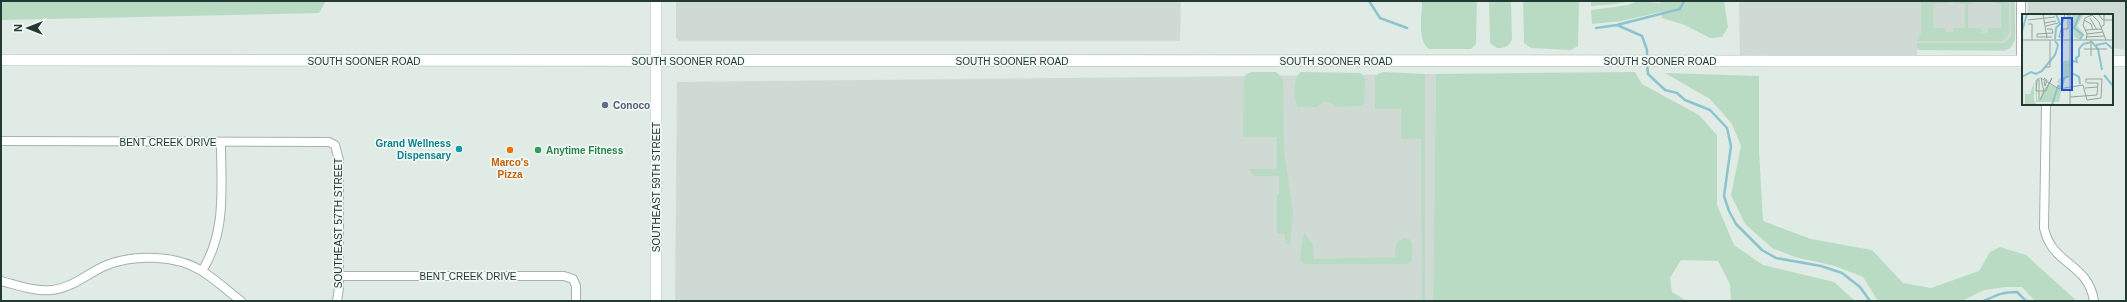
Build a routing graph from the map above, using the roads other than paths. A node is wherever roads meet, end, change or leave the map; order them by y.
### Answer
1 (656, 1) edge
2 (2021, 1) edge
3 (1, 60) edge
4 (656, 61) junction
5 (2022, 61) edge
6 (2113, 61) edge
7 (2126, 61) edge
8 (2046, 105) edge
9 (1, 141) edge
10 (221, 142) junction
11 (335, 145) joint
12 (202, 271) junction
13 (339, 276) junction
14 (1, 281) edge
15 (241, 301) edge
16 (337, 301) edge
17 (576, 301) edge
18 (656, 301) edge
19 (2094, 301) edge

1 - 4 main road, SOUTHEAST 59TH STREET
2 - 5 street
3 - 4 main road, SOUTH SOONER ROAD
4 - 5 main road, SOUTH SOONER ROAD
4 - 18 main road, SOUTHEAST 59TH STREET
6 - 7 main road
8 - 19 street
9 - 10 street, BENT CREEK DRIVE
10 - 11 street, BENT CREEK DRIVE
10 - 12 street
11 - 13 street, SOUTHEAST 57TH STREET
12 - 14 street
12 - 15 street
13 - 16 street, SOUTHEAST 57TH STREET
13 - 17 street, BENT CREEK DRIVE

